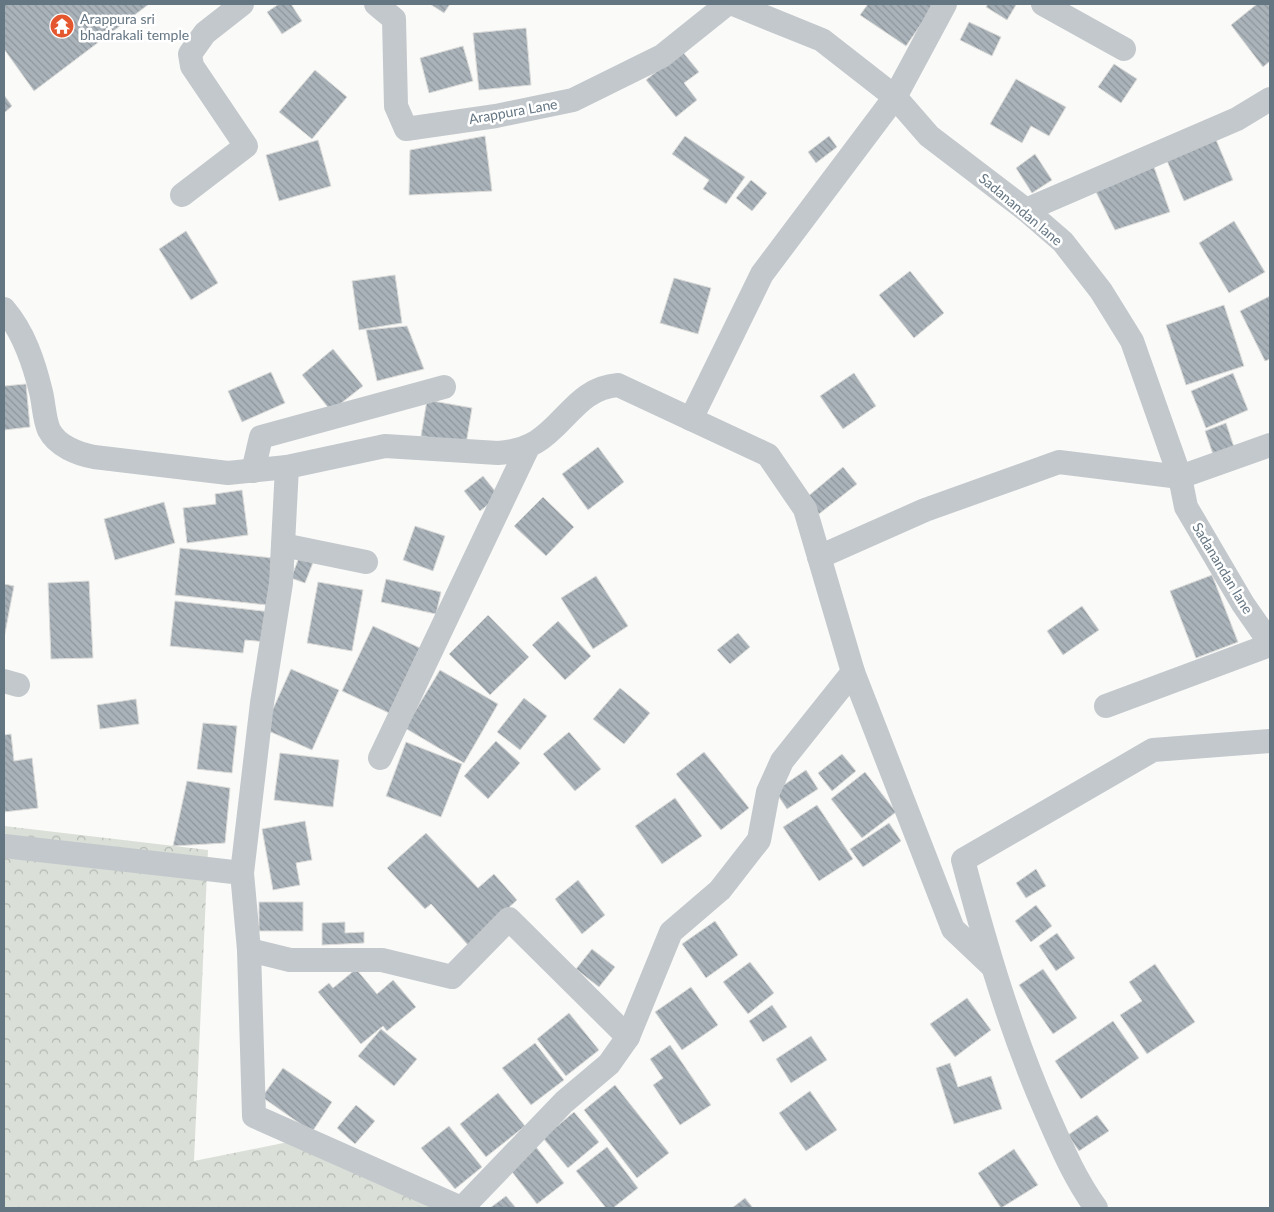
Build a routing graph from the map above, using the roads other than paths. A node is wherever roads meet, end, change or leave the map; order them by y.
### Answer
1 (242, 4) edge
2 (376, 4) edge
3 (727, 4) edge
4 (733, 4) edge
5 (945, 4) edge
6 (1043, 4) edge
7 (1124, 49) dead end
8 (895, 96) junction
9 (1270, 99) edge
10 (182, 196) dead end
11 (1026, 210) junction
12 (4, 309) edge
13 (444, 387) dead end
14 (691, 419) junction
15 (1270, 445) edge
16 (528, 447) junction
17 (288, 467) junction
18 (253, 471) junction
19 (1180, 477) junction
20 (284, 545) junction
21 (819, 557) junction
22 (366, 562) dead end
23 (1270, 644) edge
24 (853, 672) junction
25 (1106, 706) dead end
26 (1270, 742) edge
27 (380, 758) dead end
28 (4, 846) edge
29 (242, 874) junction
30 (249, 950) junction
31 (991, 965) junction
32 (628, 1037) junction
33 (461, 1208) edge
34 (1096, 1208) edge

1 - 10 street
2 - 3 street, Arappura Lane
4 - 8 street, Sadanandan lane
5 - 8 street
6 - 7 street
8 - 11 street, Sadanandan lane
8 - 14 street
9 - 11 street
11 - 19 street, Sadanandan lane
12 - 18 street
13 - 18 street
14 - 16 street
14 - 21 street
15 - 19 street
16 - 17 street
16 - 27 street
17 - 18 street
17 - 20 street
19 - 21 street
19 - 23 street, Sadanandan lane
20 - 22 street
20 - 29 street
21 - 24 street
23 - 25 street
24 - 31 street
24 - 32 street
26 - 31 street
28 - 29 street
29 - 30 street
30 - 32 street
30 - 33 street
31 - 34 street
32 - 33 street

